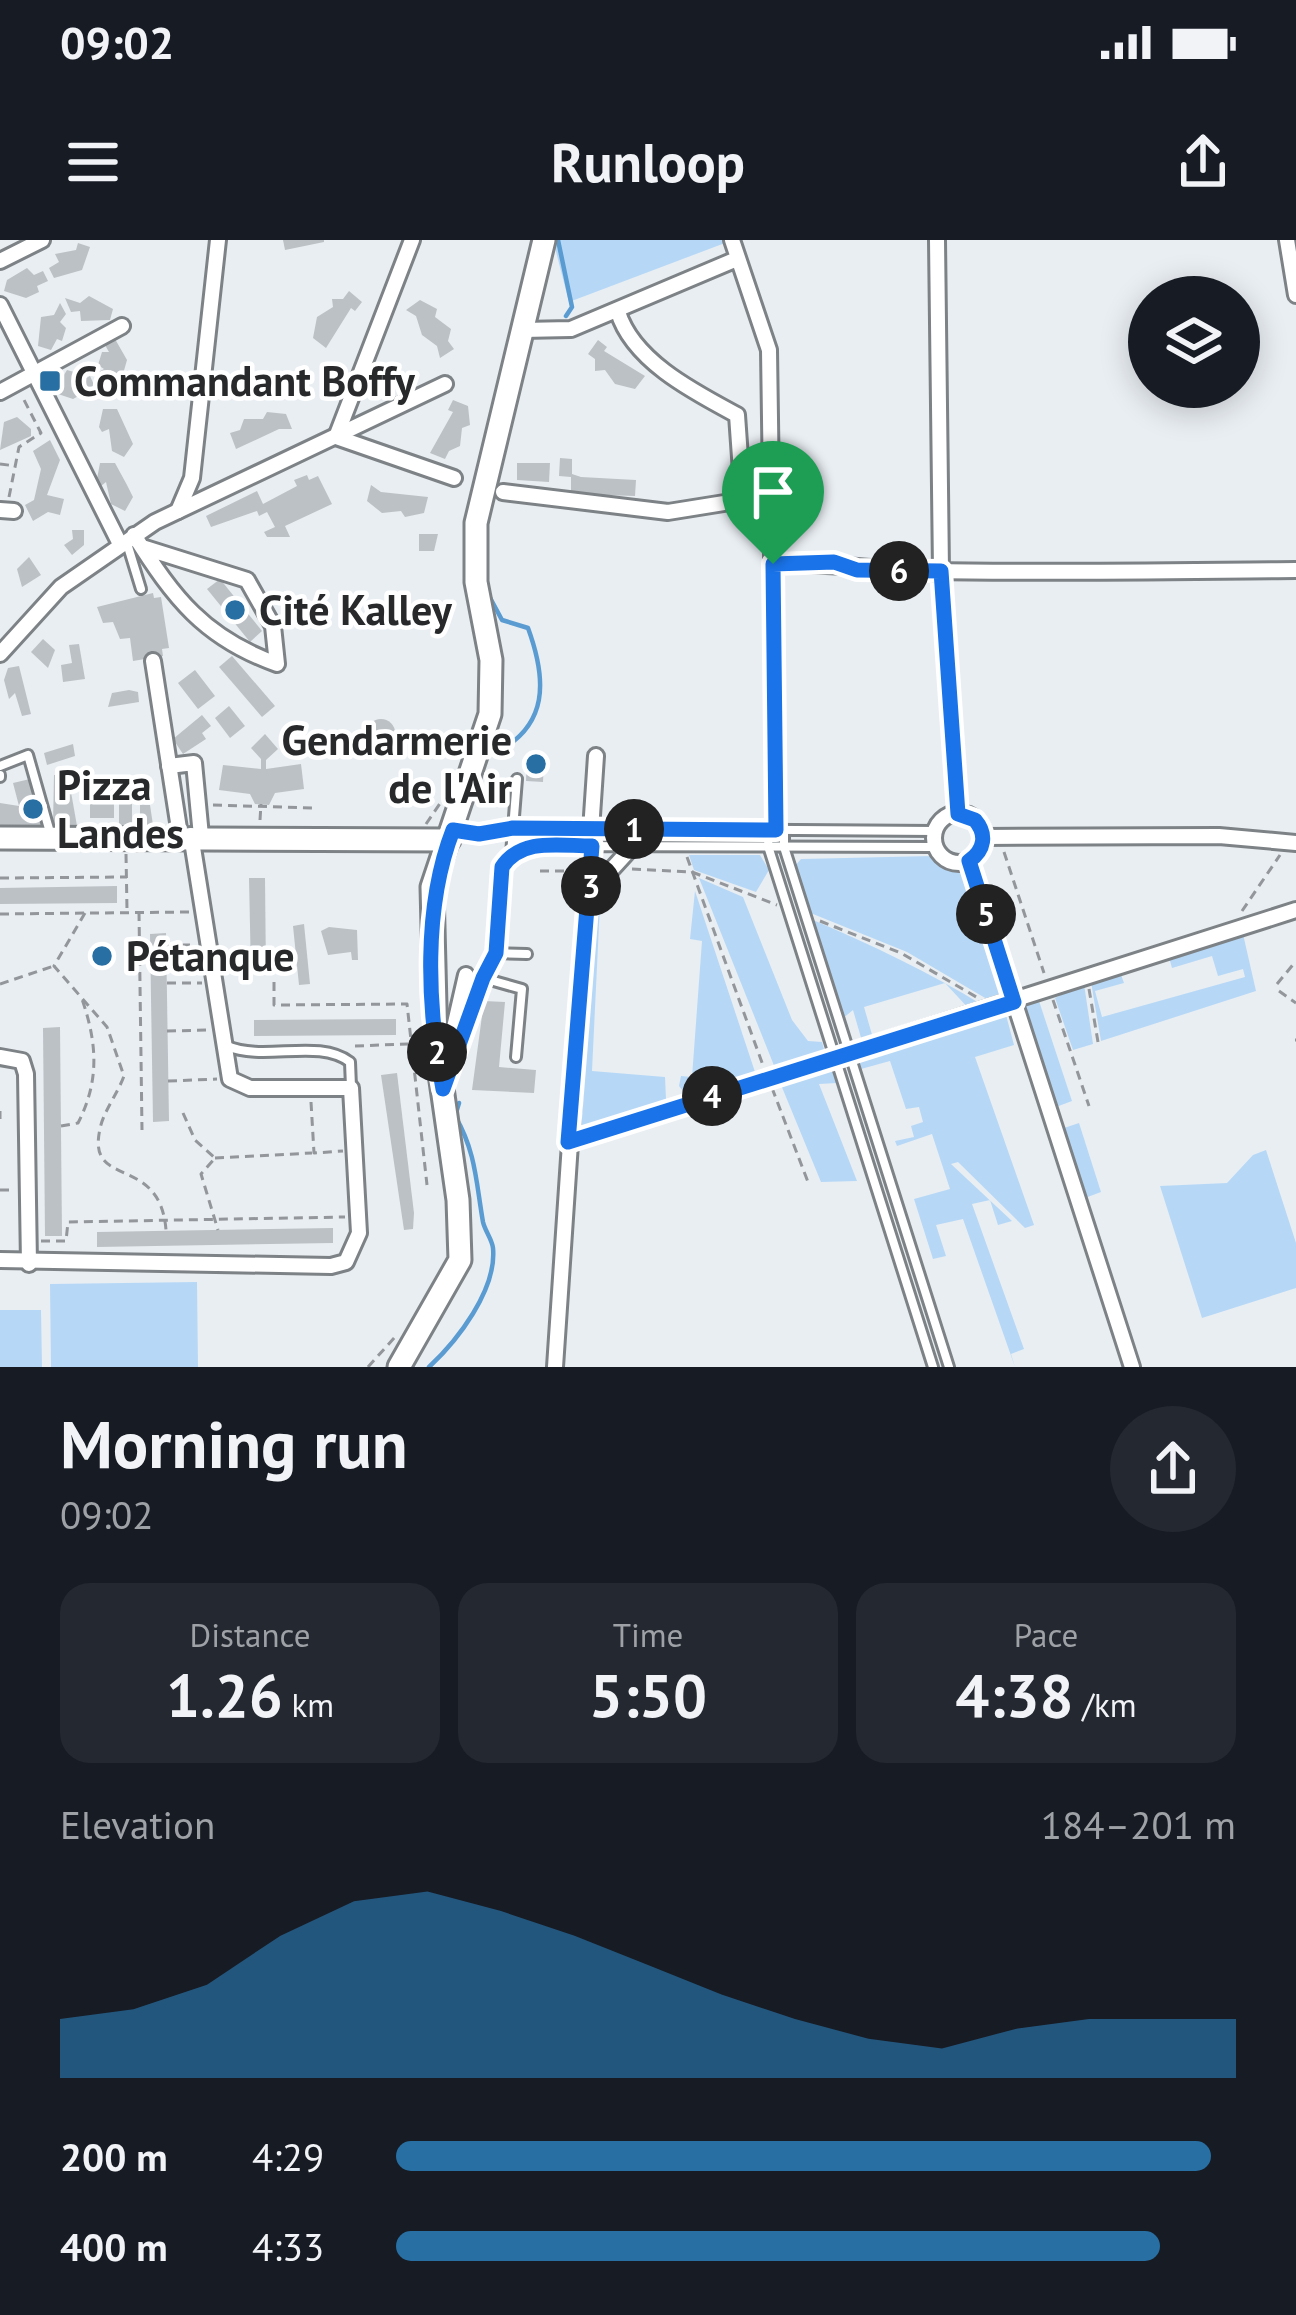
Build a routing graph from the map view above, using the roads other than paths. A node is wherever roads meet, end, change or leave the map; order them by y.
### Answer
1 (42, 240) edge
2 (218, 240) edge
3 (412, 240) edge
4 (544, 240) edge
5 (732, 240) edge
6 (937, 240) edge
7 (1287, 240) edge
8 (0, 261) edge
9 (732, 261) dead end
10 (1296, 295) edge
11 (0, 305) edge
12 (618, 312) junction
13 (122, 326) dead end
14 (521, 330) junction
15 (36, 372) junction
16 (446, 384) dead end
17 (0, 392) edge
18 (336, 437) junction
19 (454, 478) dead end
20 (503, 492) dead end
21 (178, 511) junction
22 (131, 542) junction
23 (773, 564) junction
24 (1296, 570) edge
25 (941, 571) junction
26 (141, 589) dead end
27 (0, 654) edge
28 (153, 661) dead end
29 (596, 756) dead end
30 (0, 766) edge
31 (170, 766) junction
32 (517, 779) dead end
33 (958, 814) junction
34 (513, 828) junction
35 (593, 828) junction
36 (776, 830) junction
37 (191, 835) junction
38 (451, 835) junction
39 (51, 837) junction
40 (991, 837) junction
41 (0, 838) edge
42 (935, 839) junction
43 (1294, 843) edge
44 (592, 846) junction
45 (633, 846) junction
46 (768, 847) junction
47 (784, 847) junction
48 (511, 854) junction
49 (969, 861) junction
50 (591, 892) junction
51 (1296, 910) edge
52 (496, 953) junction
53 (527, 953) dead end
54 (475, 976) junction
55 (1014, 1002) junction
56 (225, 1038) junction
57 (842, 1054) junction
58 (0, 1057) edge
59 (515, 1057) dead end
60 (438, 1063) junction
61 (351, 1088) junction
62 (443, 1089) junction
63 (568, 1142) junction
64 (0, 1261) edge
65 (29, 1264) junction
66 (399, 1367) edge
67 (555, 1367) edge
68 (932, 1367) edge
69 (949, 1367) edge
70 (1132, 1367) edge

1 - 8 street
2 - 21 street
3 - 18 street
4 - 14 main road
5 - 23 street
6 - 25 street
7 - 10 street
9 - 12 street
11 - 15 street
12 - 14 street
12 - 20 street
13 - 15 street
14 - 38 main road
15 - 17 street
15 - 22 street
16 - 18 street
18 - 19 street
18 - 21 street
21 - 22 street
22 - 22 street
22 - 26 lane
22 - 27 street
23 - 25 street
23 - 36 street
24 - 25 street
25 - 33 street
28 - 31 street
29 - 35 street
30 - 39 lane
31 - 37 street
31 - 37 street
32 - 34 lane
33 - 40 street
33 - 42 street
34 - 35 lane
34 - 38 street
34 - 48 lane
35 - 36 lane
35 - 44 street
36 - 42 lane
36 - 46 lane
36 - 47 lane
37 - 38 main road
37 - 39 main road
37 - 56 street
38 - 60 main road
39 - 41 main road
40 - 43 street
40 - 49 street
42 - 47 lane
42 - 49 street
44 - 45 lane
44 - 48 lane
44 - 50 street
45 - 46 lane
45 - 50 street
46 - 47 lane
46 - 57 lane
47 - 57 lane
48 - 52 lane
49 - 55 street
50 - 63 street
51 - 55 street
52 - 53 lane
52 - 54 lane
54 - 59 lane
54 - 60 street
54 - 62 lane
55 - 57 street
55 - 70 street
56 - 61 lane
56 - 61 street
57 - 63 street
57 - 68 lane
57 - 69 lane
58 - 65 street
60 - 62 main road
61 - 65 street
62 - 66 main road
63 - 67 street
64 - 65 street

